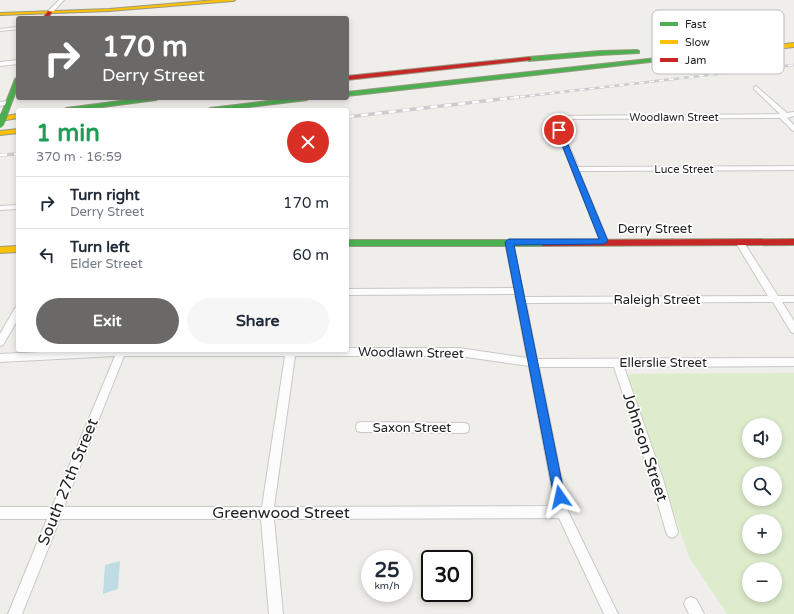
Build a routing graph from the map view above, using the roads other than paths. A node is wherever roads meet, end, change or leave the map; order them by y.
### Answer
1 (62, 0) edge
2 (233, 0) edge
3 (2, 15) edge
4 (48, 15) edge
5 (16, 28) edge
6 (0, 30) edge
7 (794, 37) edge
8 (784, 38) edge
9 (794, 45) edge
10 (784, 46) edge
11 (646, 51) dead end
12 (652, 61) edge
13 (16, 62) edge
14 (0, 64) edge
15 (349, 78) edge
16 (16, 83) edge
17 (756, 88) dead end
18 (349, 94) edge
19 (141, 100) edge
20 (291, 100) edge
21 (4, 104) edge
22 (81, 108) edge
23 (226, 108) edge
24 (794, 114) edge
25 (16, 116) edge
26 (784, 116) junction
27 (2, 117) edge
28 (0, 124) edge
29 (794, 128) edge
30 (16, 131) edge
31 (0, 133) edge
32 (794, 168) edge
33 (575, 169) junction
34 (16, 207) edge
35 (0, 208) edge
36 (604, 241) junction
37 (509, 242) junction
38 (794, 242) edge
39 (349, 243) edge
40 (740, 243) junction
41 (16, 249) edge
42 (0, 250) edge
43 (349, 292) edge
44 (519, 296) junction
45 (776, 299) junction
46 (794, 299) edge
47 (16, 314) edge
48 (794, 329) edge
49 (0, 342) edge
50 (349, 351) edge
51 (105, 352) edge
52 (122, 352) edge
53 (291, 352) edge
54 (0, 358) edge
55 (794, 362) edge
56 (533, 363) junction
57 (618, 363) junction
58 (361, 428) dead end
59 (464, 428) dead end
60 (562, 512) junction
61 (0, 513) edge
62 (56, 513) junction
63 (267, 513) junction
64 (672, 532) dead end
65 (15, 614) edge
66 (276, 614) edge
67 (611, 614) edge

1 - 4 street
2 - 4 main road
3 - 4 main road
5 - 6 street
7 - 8 main road
9 - 10 main road
11 - 15 main road
12 - 18 main road
13 - 14 street
16 - 21 main road
17 - 26 street
19 - 22 main road
20 - 23 main road
21 - 27 main road
24 - 26 street, Woodlawn Street
25 - 27 main road
26 - 29 street
26 - 33 street, Woodlawn Street
27 - 28 main road, bridge
30 - 31 main road
32 - 33 street, Luce Street
33 - 36 street
34 - 35 street
36 - 37 main road, Derry Street
36 - 40 main road, Derry Street
37 - 39 main road, Derry Street
37 - 44 street
38 - 40 main road, Derry Street
40 - 45 street
41 - 42 main road
43 - 44 street, Raleigh Street
44 - 45 street, Raleigh Street
44 - 56 street
45 - 46 street, Raleigh Street
45 - 48 street
47 - 49 street
50 - 56 street, Woodlawn Street
51 - 54 street, Woodlawn Street
52 - 62 street, South 27th Street
53 - 63 street
55 - 57 street, Ellerslie Street
56 - 57 street, Ellerslie Street
56 - 60 street
57 - 64 street, Johnson Street
58 - 59 street, Saxon Street
60 - 63 street, Greenwood Street
60 - 67 street
61 - 62 street, Greenwood Street
62 - 63 street, Greenwood Street
62 - 65 street, South 27th Street
63 - 66 street

